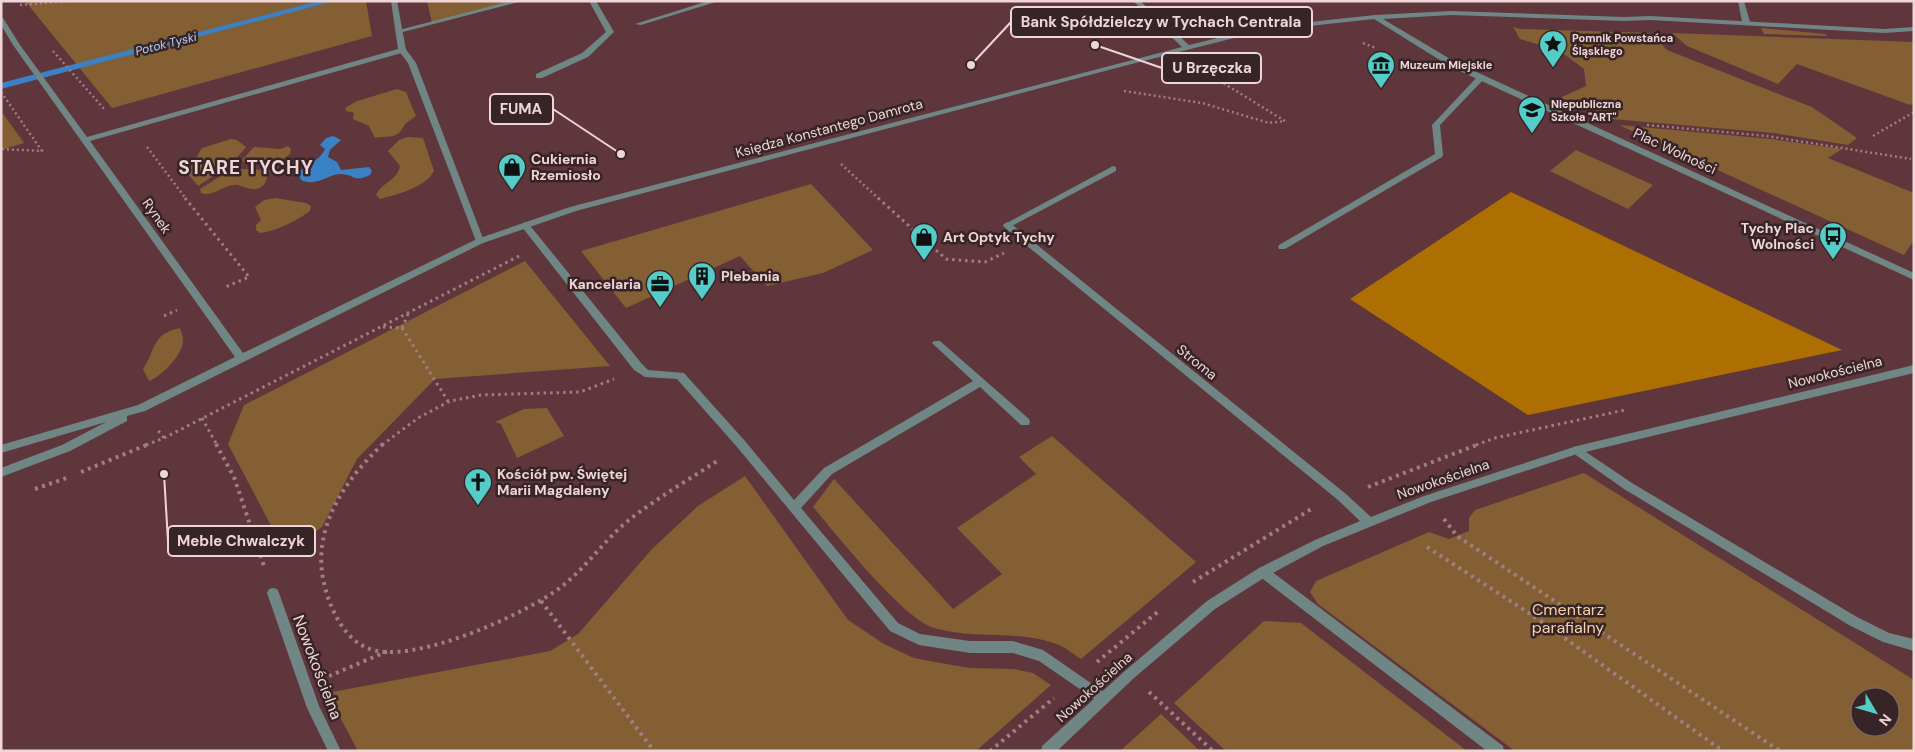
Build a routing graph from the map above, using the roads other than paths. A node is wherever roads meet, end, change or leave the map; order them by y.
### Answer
1 (394, 1) edge
2 (520, 1) edge
3 (592, 1) edge
4 (716, 1) edge
5 (1136, 1) edge
6 (1741, 1) edge
7 (1375, 17) junction
8 (1, 19) edge
9 (1746, 22) junction
10 (639, 24) dead end
11 (1914, 29) edge
12 (399, 31) junction
13 (1, 36) edge
14 (17, 45) junction
15 (1187, 47) junction
16 (402, 50) junction
17 (539, 76) dead end
18 (1481, 78) junction
19 (86, 140) junction
20 (1113, 169) dead end
21 (525, 225) junction
22 (480, 241) junction
23 (1282, 248) dead end
24 (1914, 277) edge
25 (937, 343) dead end
26 (242, 359) junction
27 (1914, 369) edge
28 (980, 382) junction
29 (141, 408) junction
30 (1025, 422) dead end
31 (1, 449) edge
32 (1577, 450) junction
33 (1, 473) edge
34 (794, 508) junction
35 (1368, 522) junction
36 (1263, 572) junction
37 (273, 593) road end
38 (1914, 645) edge
39 (1104, 699) junction
40 (335, 751) edge
41 (1047, 751) edge
42 (1498, 751) edge

1 - 12 street
2 - 12 street
3 - 17 street
4 - 10 street
5 - 15 street
6 - 9 street
7 - 9 street, Księdza Konstantego Damrota
7 - 15 street, Księdza Konstantego Damrota
7 - 18 street, Plac Wolności
8 - 14 street, Rynek
9 - 11 street, Księdza Konstantego Damrota
12 - 16 street
13 - 14 street
14 - 19 street, Rynek
15 - 21 street, Księdza Konstantego Damrota
16 - 19 street
16 - 22 street
18 - 23 street
18 - 24 street, Plac Wolności
19 - 26 street, Rynek
20 - 35 street, Stroma
21 - 22 street, Księdza Konstantego Damrota
21 - 34 street
22 - 26 street
25 - 28 street
26 - 29 street
27 - 32 street, Nowokościelna
28 - 30 street
28 - 34 street
29 - 31 street
29 - 33 street
32 - 35 street, Nowokościelna
32 - 38 street
34 - 39 street
35 - 36 street, Nowokościelna
36 - 39 street, Nowokościelna
36 - 42 street
37 - 40 street, Nowokościelna
39 - 41 street, Nowokościelna

